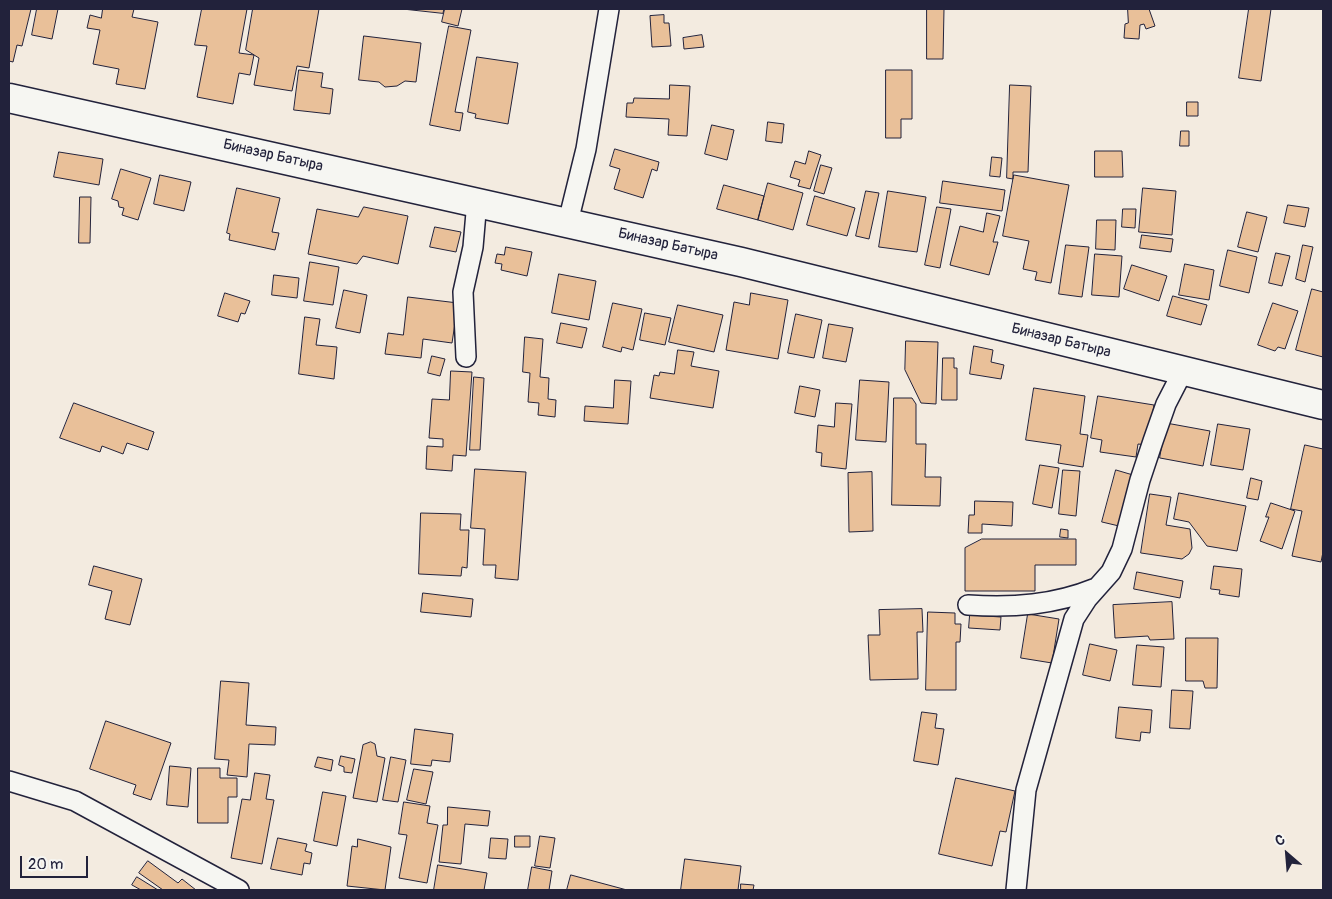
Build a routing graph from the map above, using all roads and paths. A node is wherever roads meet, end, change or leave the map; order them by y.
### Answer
1 (609, 9) edge
2 (9, 98) edge
3 (477, 201) junction
4 (568, 222) junction
5 (466, 357) dead end
6 (1183, 371) junction
7 (1323, 405) edge
8 (1100, 586) junction
9 (968, 605) dead end
10 (9, 781) edge
11 (239, 890) edge
12 (1016, 890) edge

1 - 4 street
2 - 3 street, Биназар Батыра
3 - 4 street, Биназар Батыра
3 - 5 street
4 - 6 street, Биназар Батыра
6 - 7 street, Биназар Батыра
6 - 8 street
8 - 9 street
8 - 12 street
10 - 11 street

